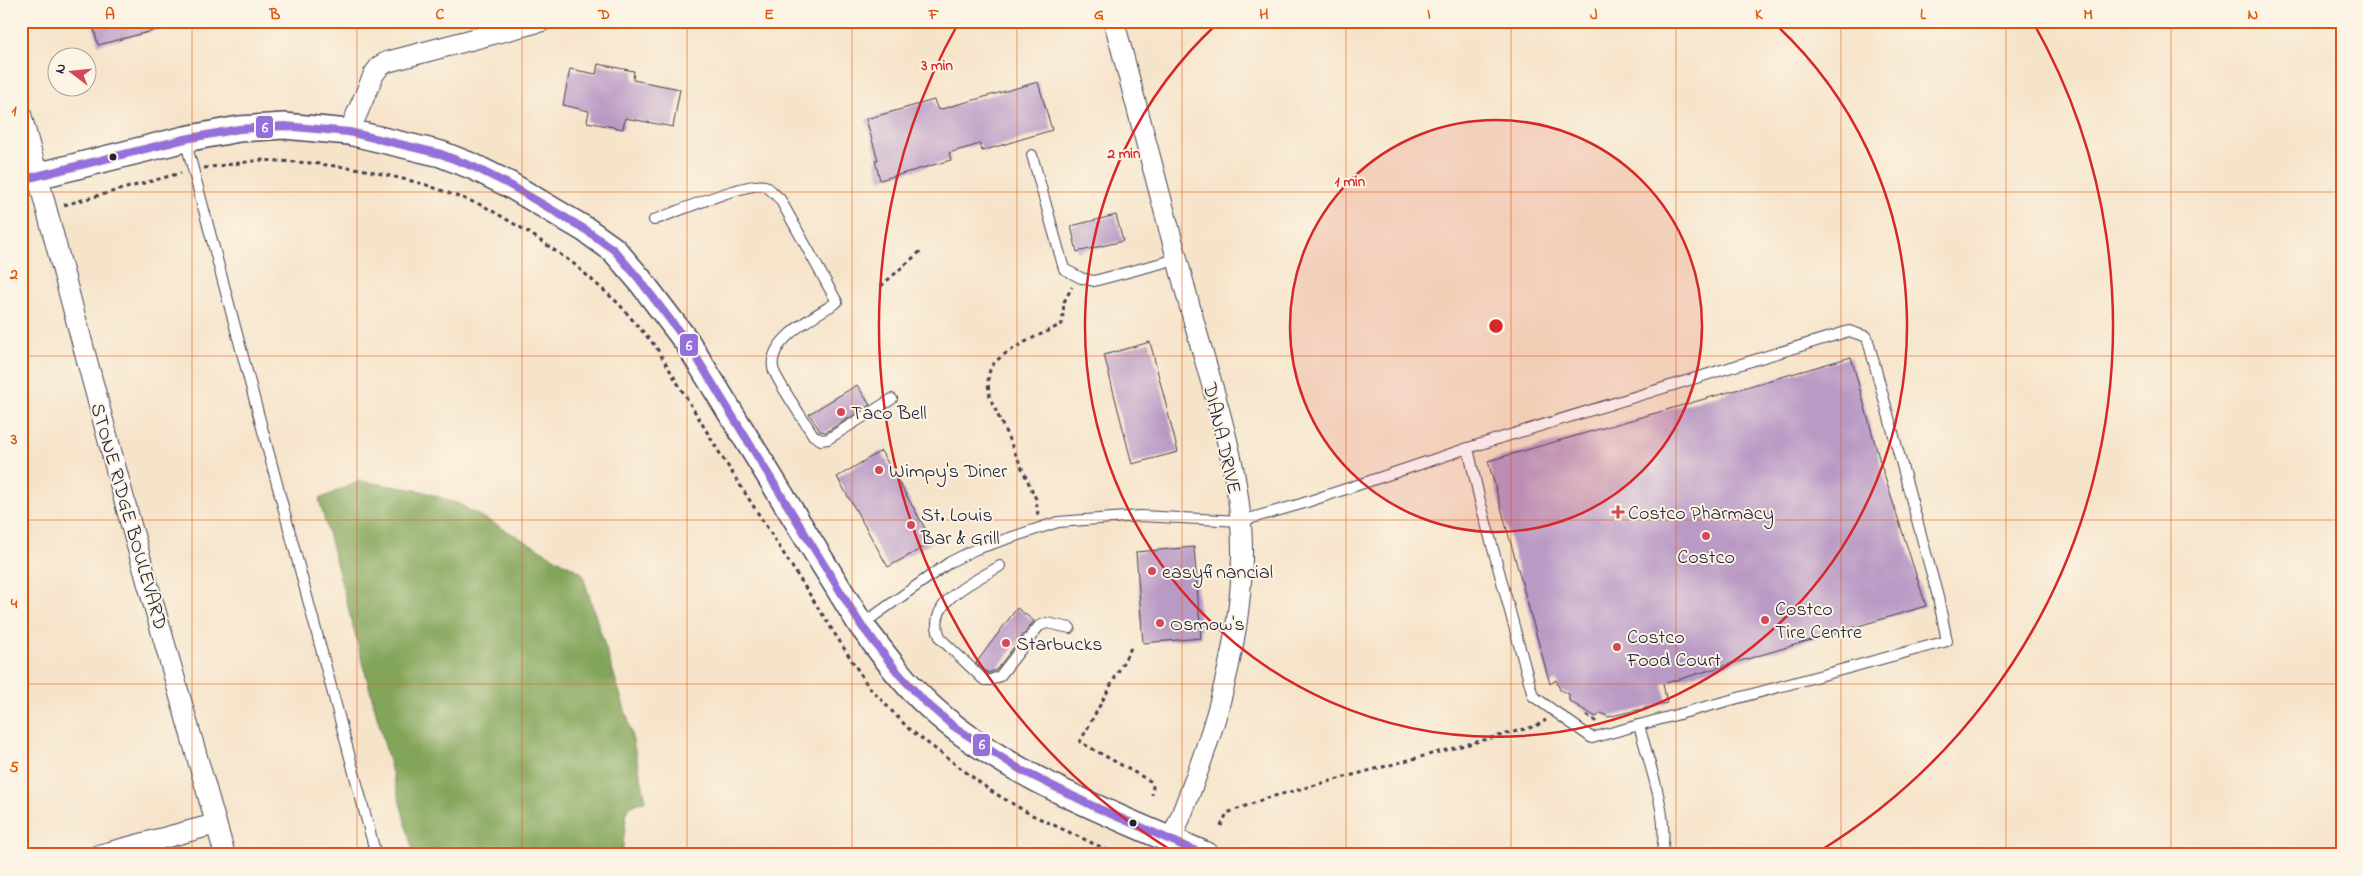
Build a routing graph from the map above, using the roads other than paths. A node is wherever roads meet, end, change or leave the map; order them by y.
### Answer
1 (542, 21) edge
2 (1114, 21) edge
3 (21, 114) edge
4 (349, 132) junction
5 (185, 138) junction
6 (1032, 155) dead end
7 (29, 178) edge
8 (654, 220) dead end
9 (1177, 259) junction
10 (892, 400) dead end
11 (1468, 448) junction
12 (1241, 521) junction
13 (1000, 566) dead end
14 (862, 624) junction
15 (1070, 628) dead end
16 (1639, 725) junction
17 (216, 824) junction
18 (1168, 847) edge
19 (99, 855) edge
20 (226, 855) edge
21 (376, 855) edge
22 (1206, 855) edge
23 (1661, 855) edge

1 - 4 street
2 - 9 street, DIANA DRIVE
3 - 7 street, STONE RIDGE BOULEVARD
4 - 5 street
4 - 14 street
5 - 7 street
5 - 21 lane
6 - 9 lane
7 - 17 street, STONE RIDGE BOULEVARD
8 - 10 lane
9 - 12 street, DIANA DRIVE
11 - 12 lane
11 - 16 lane
11 - 16 lane
12 - 14 lane
12 - 18 street, DIANA DRIVE
13 - 15 lane
14 - 18 street
16 - 23 lane
17 - 19 street
17 - 20 street, STONE RIDGE BOULEVARD
18 - 22 street

